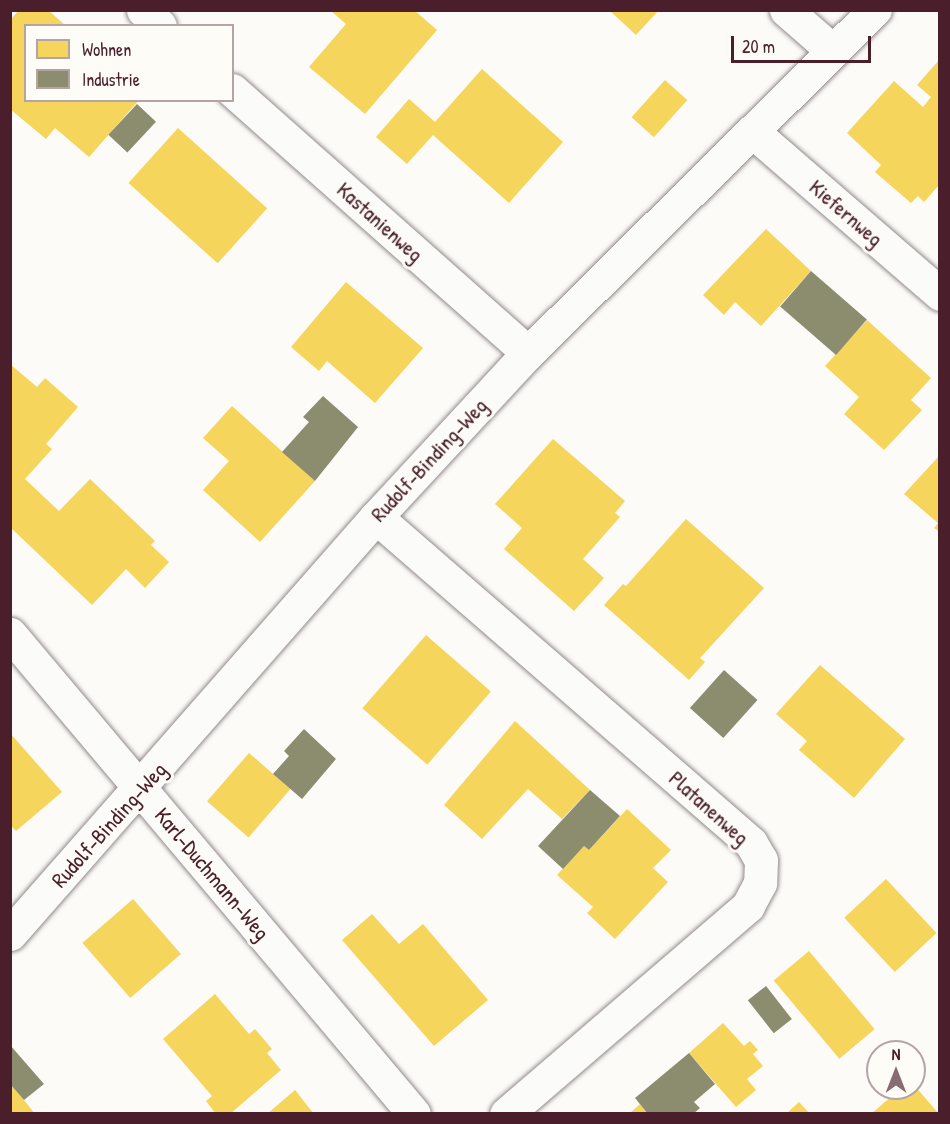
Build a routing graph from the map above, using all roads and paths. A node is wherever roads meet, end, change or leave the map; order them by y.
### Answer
1 (143, 10) edge
2 (786, 10) edge
3 (875, 10) edge
4 (158, 24) edge
5 (833, 51) junction
6 (234, 92) edge
7 (752, 131) junction
8 (939, 294) edge
9 (528, 353) junction
10 (376, 517) junction
11 (10, 634) edge
12 (141, 790) junction
13 (10, 934) edge
14 (414, 1113) edge
15 (506, 1113) edge

1 - 4 street
2 - 5 street
3 - 5 street, Rudolf-Binding-Weg
5 - 7 street, Rudolf-Binding-Weg
6 - 9 street, Kastanienweg
7 - 8 street, Kiefernweg
7 - 9 street, Rudolf-Binding-Weg
9 - 10 street, Rudolf-Binding-Weg
10 - 12 street, Rudolf-Binding-Weg
10 - 15 street, Platanenweg
11 - 12 street, Karl-Duchmann-Weg
12 - 13 street, Rudolf-Binding-Weg
12 - 14 street, Karl-Duchmann-Weg

